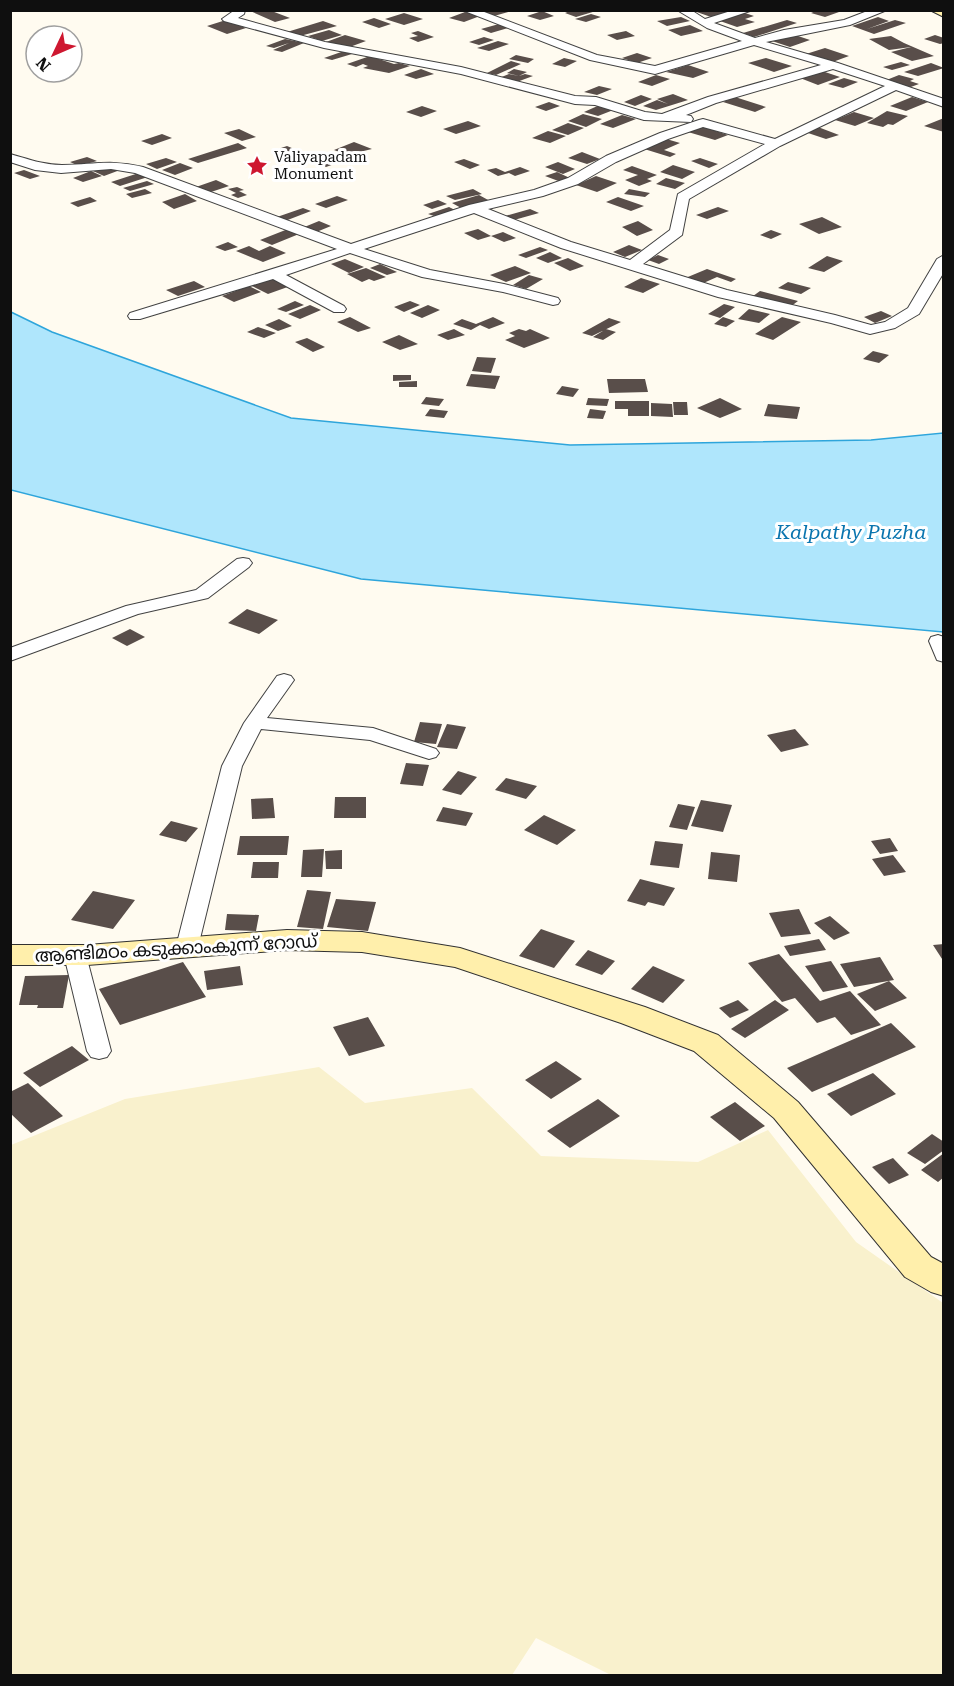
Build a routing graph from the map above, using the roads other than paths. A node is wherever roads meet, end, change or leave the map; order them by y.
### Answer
1 (467, 10) edge
2 (682, 10) edge
3 (747, 10) edge
4 (882, 10) edge
5 (938, 10) edge
6 (240, 11) edge
7 (944, 12) edge
8 (705, 22) junction
9 (756, 41) junction
10 (834, 65) junction
11 (895, 86) junction
12 (944, 103) edge
13 (673, 116) junction
14 (703, 123) junction
15 (776, 143) junction
16 (10, 158) edge
17 (474, 208) junction
18 (351, 249) junction
19 (944, 259) edge
20 (633, 265) junction
21 (274, 274) junction
22 (553, 301) dead end
23 (339, 309) dead end
24 (135, 316) dead end
25 (243, 562) dead end
26 (10, 655) edge
27 (284, 680) dead end
28 (254, 723) junction
29 (429, 753) dead end
30 (187, 947) junction
31 (10, 955) edge
32 (75, 955) junction
33 (99, 1051) dead end
34 (944, 1282) edge

1 - 9 street
2 - 8 street
3 - 8 street
4 - 9 street
5 - 7 street
6 - 13 street
8 - 9 street
9 - 10 street
10 - 11 street
10 - 13 street
11 - 12 street
11 - 15 street
13 - 14 street
14 - 15 street
14 - 17 street
15 - 20 street
16 - 18 street
17 - 18 street
17 - 20 street
18 - 21 street
18 - 22 street
19 - 20 street
21 - 23 street
21 - 24 street
25 - 26 street
27 - 28 street
28 - 29 street
28 - 30 street
30 - 32 street, ആണ്ടിമഠം കടുക്കാംകുന്ന് റോഡ്
30 - 34 street, ആണ്ടിമഠം കടുക്കാംകുന്ന് റോഡ്
31 - 32 street, ആണ്ടിമഠം കടുക്കാംകുന്ന് റോഡ്
32 - 33 street

